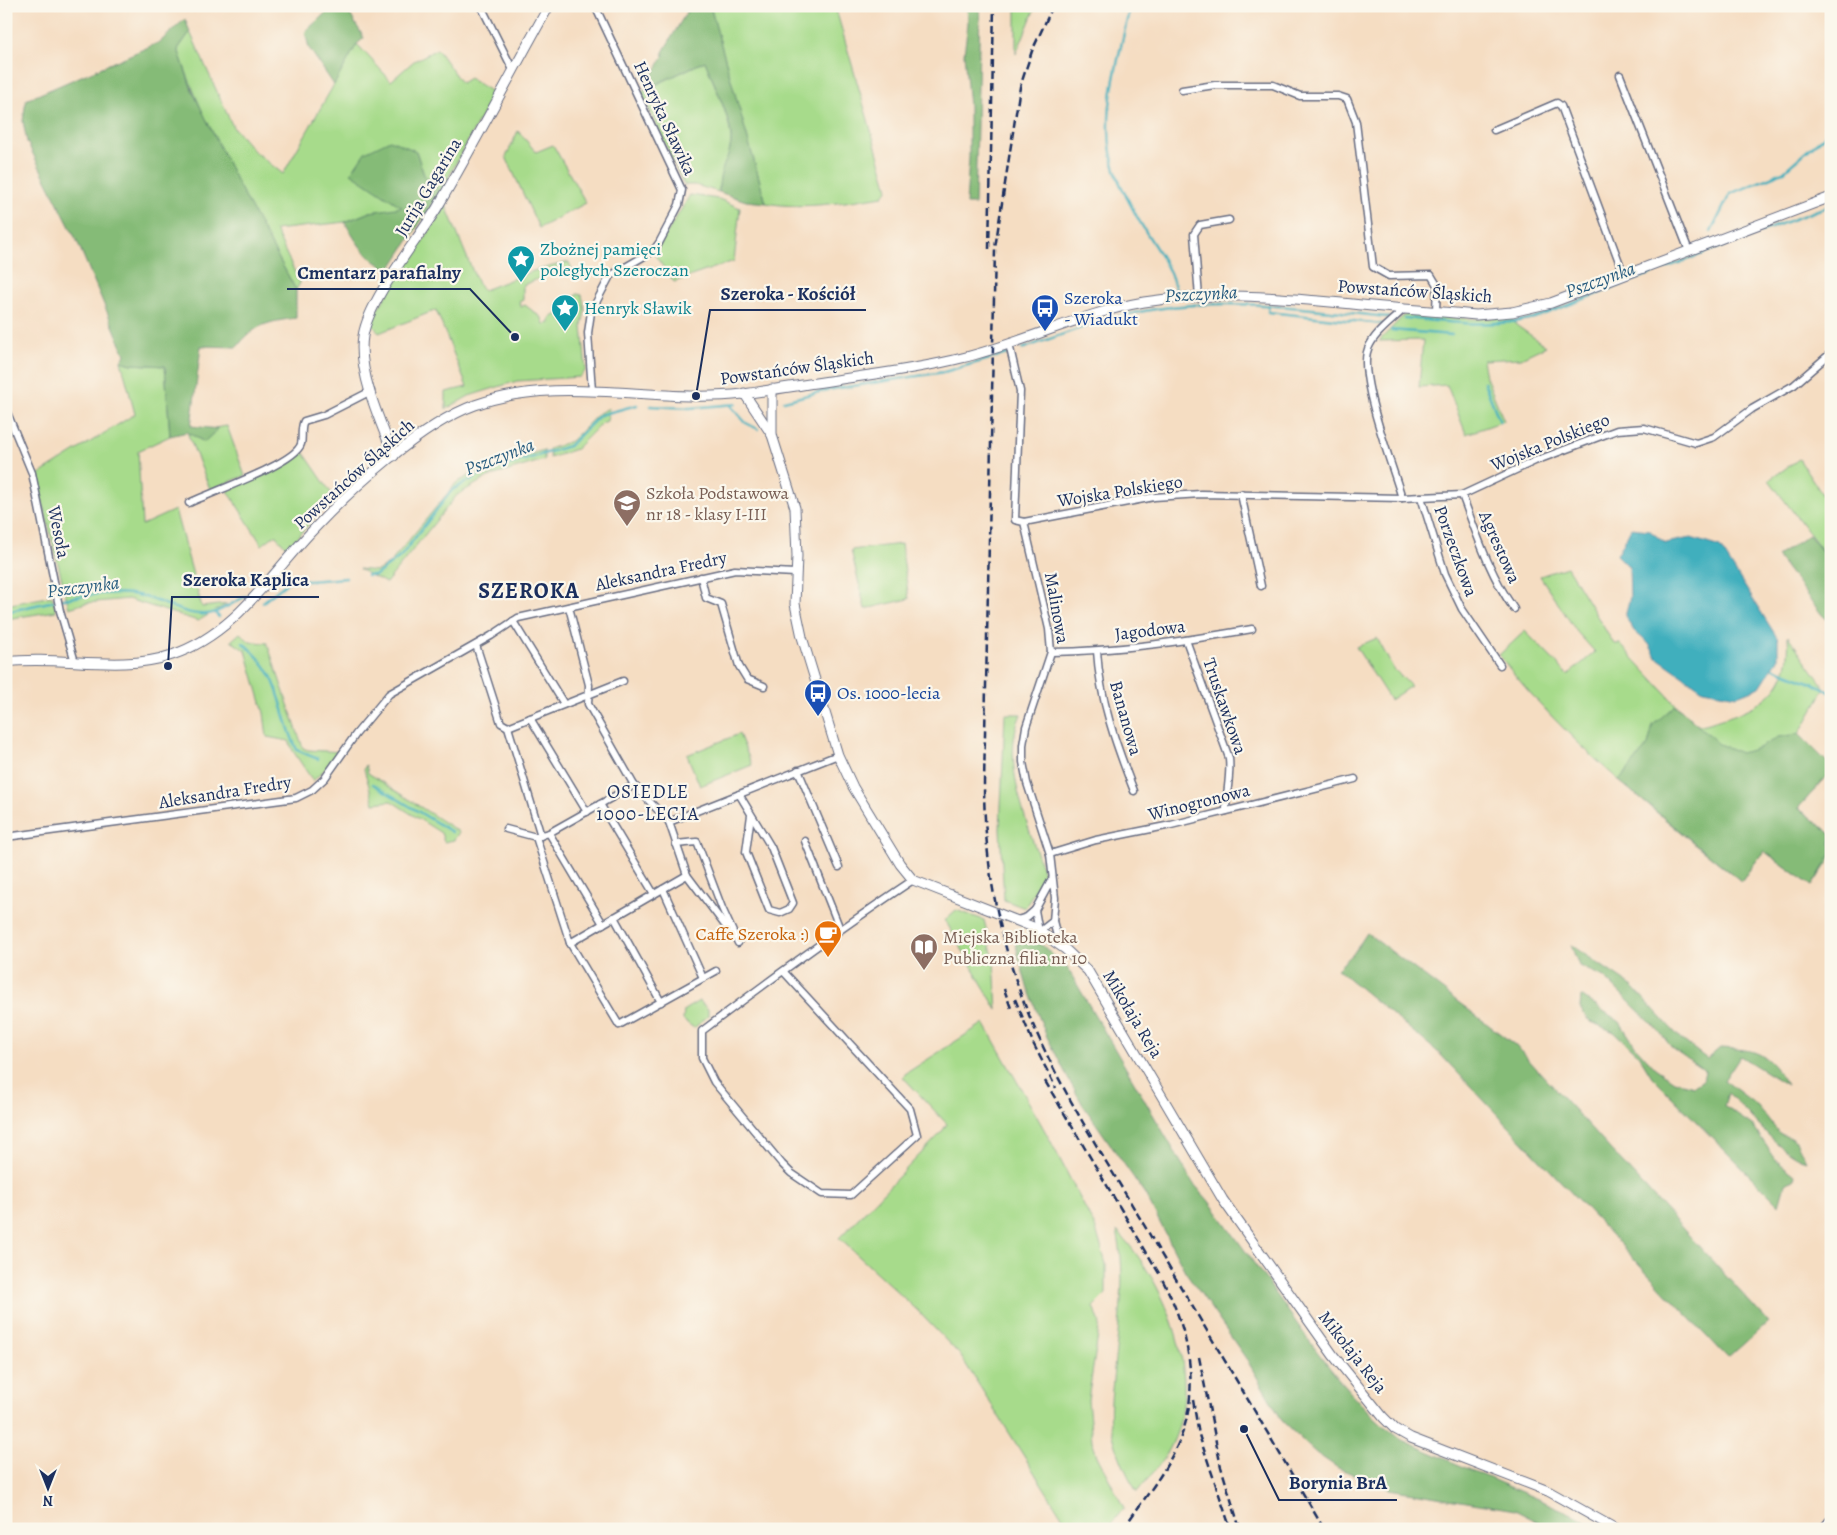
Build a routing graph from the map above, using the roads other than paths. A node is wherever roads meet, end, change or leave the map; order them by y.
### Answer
1 (480, 6) edge
2 (550, 6) edge
3 (594, 6) edge
4 (513, 70) junction
5 (1620, 75) dead end
6 (1182, 90) dead end
7 (1494, 130) dead end
8 (1831, 197) edge
9 (1229, 220) dead end
10 (1689, 251) junction
11 (1624, 275) junction
12 (1199, 297) junction
13 (1404, 309) junction
14 (1436, 312) junction
15 (1009, 344) junction
16 (1831, 353) edge
17 (772, 389) junction
18 (371, 391) junction
19 (592, 391) junction
20 (744, 393) junction
21 (6, 410) edge
22 (772, 435) junction
23 (394, 456) junction
24 (1241, 494) junction
25 (1462, 495) junction
26 (1421, 497) junction
27 (1402, 498) junction
28 (189, 503) dead end
29 (1024, 522) junction
30 (795, 573) junction
31 (702, 577) junction
32 (1261, 586) dead end
33 (570, 607) junction
34 (1514, 609) dead end
35 (513, 621) junction
36 (1252, 629) dead end
37 (1186, 640) junction
38 (476, 645) junction
39 (1097, 651) junction
40 (1051, 652) junction
41 (6, 662) edge
42 (75, 662) junction
43 (1500, 665) dead end
44 (623, 681) dead end
45 (764, 686) dead end
46 (589, 695) junction
47 (564, 704) junction
48 (530, 718) junction
49 (508, 727) junction
50 (838, 755) junction
51 (798, 770) junction
52 (1354, 779) dead end
53 (634, 785) junction
54 (1134, 792) dead end
55 (739, 794) junction
56 (600, 804) junction
57 (586, 812) junction
58 (1226, 812) junction
59 (751, 815) junction
60 (669, 822) junction
61 (506, 829) dead end
62 (549, 833) junction
63 (539, 836) junction
64 (6, 838) edge
65 (805, 841) dead end
66 (676, 844) junction
67 (1050, 854) junction
68 (839, 866) dead end
69 (687, 875) junction
70 (1052, 879) junction
71 (913, 880) junction
72 (663, 889) junction
73 (654, 894) junction
74 (1035, 910) junction
75 (614, 917) junction
76 (1017, 920) junction
77 (1053, 920) junction
78 (603, 924) junction
79 (840, 928) junction
80 (1039, 932) junction
81 (570, 943) junction
82 (1065, 949) junction
83 (716, 971) dead end
84 (783, 971) junction
85 (703, 978) junction
86 (661, 1002) junction
87 (1831, 1518) edge
88 (1616, 1529) edge
89 (1822, 1529) edge

1 - 4 street
2 - 4 street, Jurija Gagarina
3 - 19 street, Henryka Sławika
4 - 18 street, Jurija Gagarina
5 - 10 street
6 - 14 street
7 - 11 street
8 - 10 street, Powstańców Śląskich
9 - 12 street
10 - 11 street, Powstańców Śląskich
11 - 14 street, Powstańców Śląskich
12 - 13 street, Powstańców Śląskich
12 - 15 street, Powstańców Śląskich
13 - 14 street, Powstańców Śląskich
13 - 27 street
15 - 17 street, Powstańców Śląskich
15 - 29 street, Malinowa
16 - 25 street, Wojska Polskiego
17 - 20 street, Powstańców Śląskich
17 - 22 street
18 - 23 street, Jurija Gagarina
18 - 28 street
19 - 20 street, Powstańców Śląskich
19 - 23 street, Powstańców Śląskich
20 - 22 street
21 - 42 street, Wesoła
22 - 30 street
23 - 42 street, Powstańców Śląskich
24 - 27 street, Wojska Polskiego
24 - 29 street, Wojska Polskiego
24 - 32 street
25 - 26 street, Wojska Polskiego
25 - 34 street, Agrestowa
26 - 27 street, Wojska Polskiego
26 - 43 street, Porzeczkowa
29 - 40 street, Malinowa
30 - 31 street, Aleksandra Fredry
30 - 50 street
31 - 33 street, Aleksandra Fredry
31 - 45 street
33 - 35 street, Aleksandra Fredry
33 - 46 street
35 - 38 street, Aleksandra Fredry
35 - 47 street
36 - 37 street, Jagodowa
37 - 39 street, Jagodowa
37 - 58 street, Truskawkowa
38 - 49 street
38 - 64 street, Aleksandra Fredry
39 - 40 street, Jagodowa
39 - 54 street, Bananowa
40 - 67 street, Malinowa
41 - 42 street, Powstańców Śląskich
44 - 46 street
46 - 47 street
46 - 53 street
47 - 48 street
48 - 49 street
48 - 57 street
49 - 63 street
50 - 51 street
50 - 71 street
51 - 55 street
51 - 68 street
52 - 58 street, Winogronowa
53 - 56 street
53 - 60 street
55 - 59 street
55 - 60 street
56 - 57 street
56 - 73 street
57 - 62 street
58 - 67 street, Winogronowa
59 - 59 street
60 - 66 street
61 - 63 street
62 - 63 street
62 - 78 street
63 - 81 street
65 - 79 street
66 - 69 street
66 - 69 street
67 - 70 street, Malinowa
69 - 72 street
70 - 74 street
70 - 77 street, Malinowa
71 - 76 street, Mikołaja Reja
71 - 79 street
72 - 73 street
72 - 85 street
73 - 75 street
74 - 76 street
74 - 80 street
75 - 78 street
75 - 86 street
76 - 80 street, Mikołaja Reja
77 - 80 street
77 - 82 street
78 - 81 street
79 - 84 street
80 - 82 street, Mikołaja Reja
81 - 86 street
82 - 88 street, Mikołaja Reja
83 - 85 street
84 - 84 street
85 - 86 street
87 - 89 street

